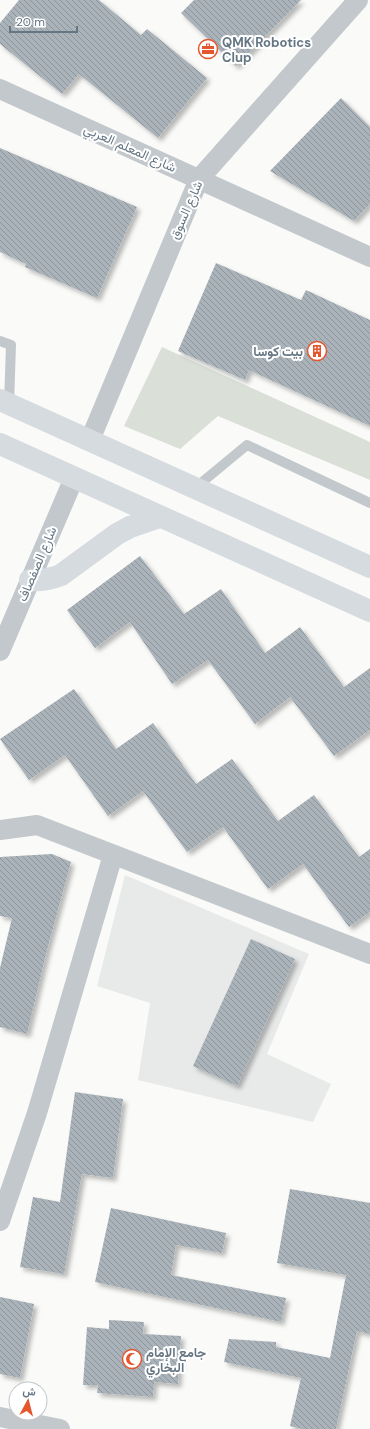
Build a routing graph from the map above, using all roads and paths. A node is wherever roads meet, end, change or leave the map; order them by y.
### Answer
1 (358, 0) edge
2 (0, 89) edge
3 (199, 179) junction
4 (370, 257) edge
5 (0, 340) edge
6 (4, 402) edge
7 (90, 440) junction
8 (0, 444) edge
9 (74, 478) junction
10 (195, 488) junction
11 (370, 503) edge
12 (159, 517) junction
13 (370, 567) edge
14 (30, 580) junction
15 (370, 611) edge
16 (0, 651) edge
17 (0, 830) edge
18 (113, 855) junction
19 (370, 954) edge
20 (0, 1221) edge
21 (0, 1417) edge
22 (60, 1429) edge

1 - 3 street, شارع السوق
2 - 3 street, شارع المعلم العربي
3 - 4 street, شارع المعلم العربي
3 - 7 street, شارع السوق
5 - 6 lane
6 - 7 main road
7 - 10 main road
8 - 9 main road
9 - 12 main road
9 - 14 street, شارع الصفصاف
10 - 11 lane
10 - 13 main road
12 - 14 main road
12 - 15 main road
14 - 16 street, شارع الصفصاف
17 - 18 street
18 - 19 street
18 - 20 street
21 - 22 street

